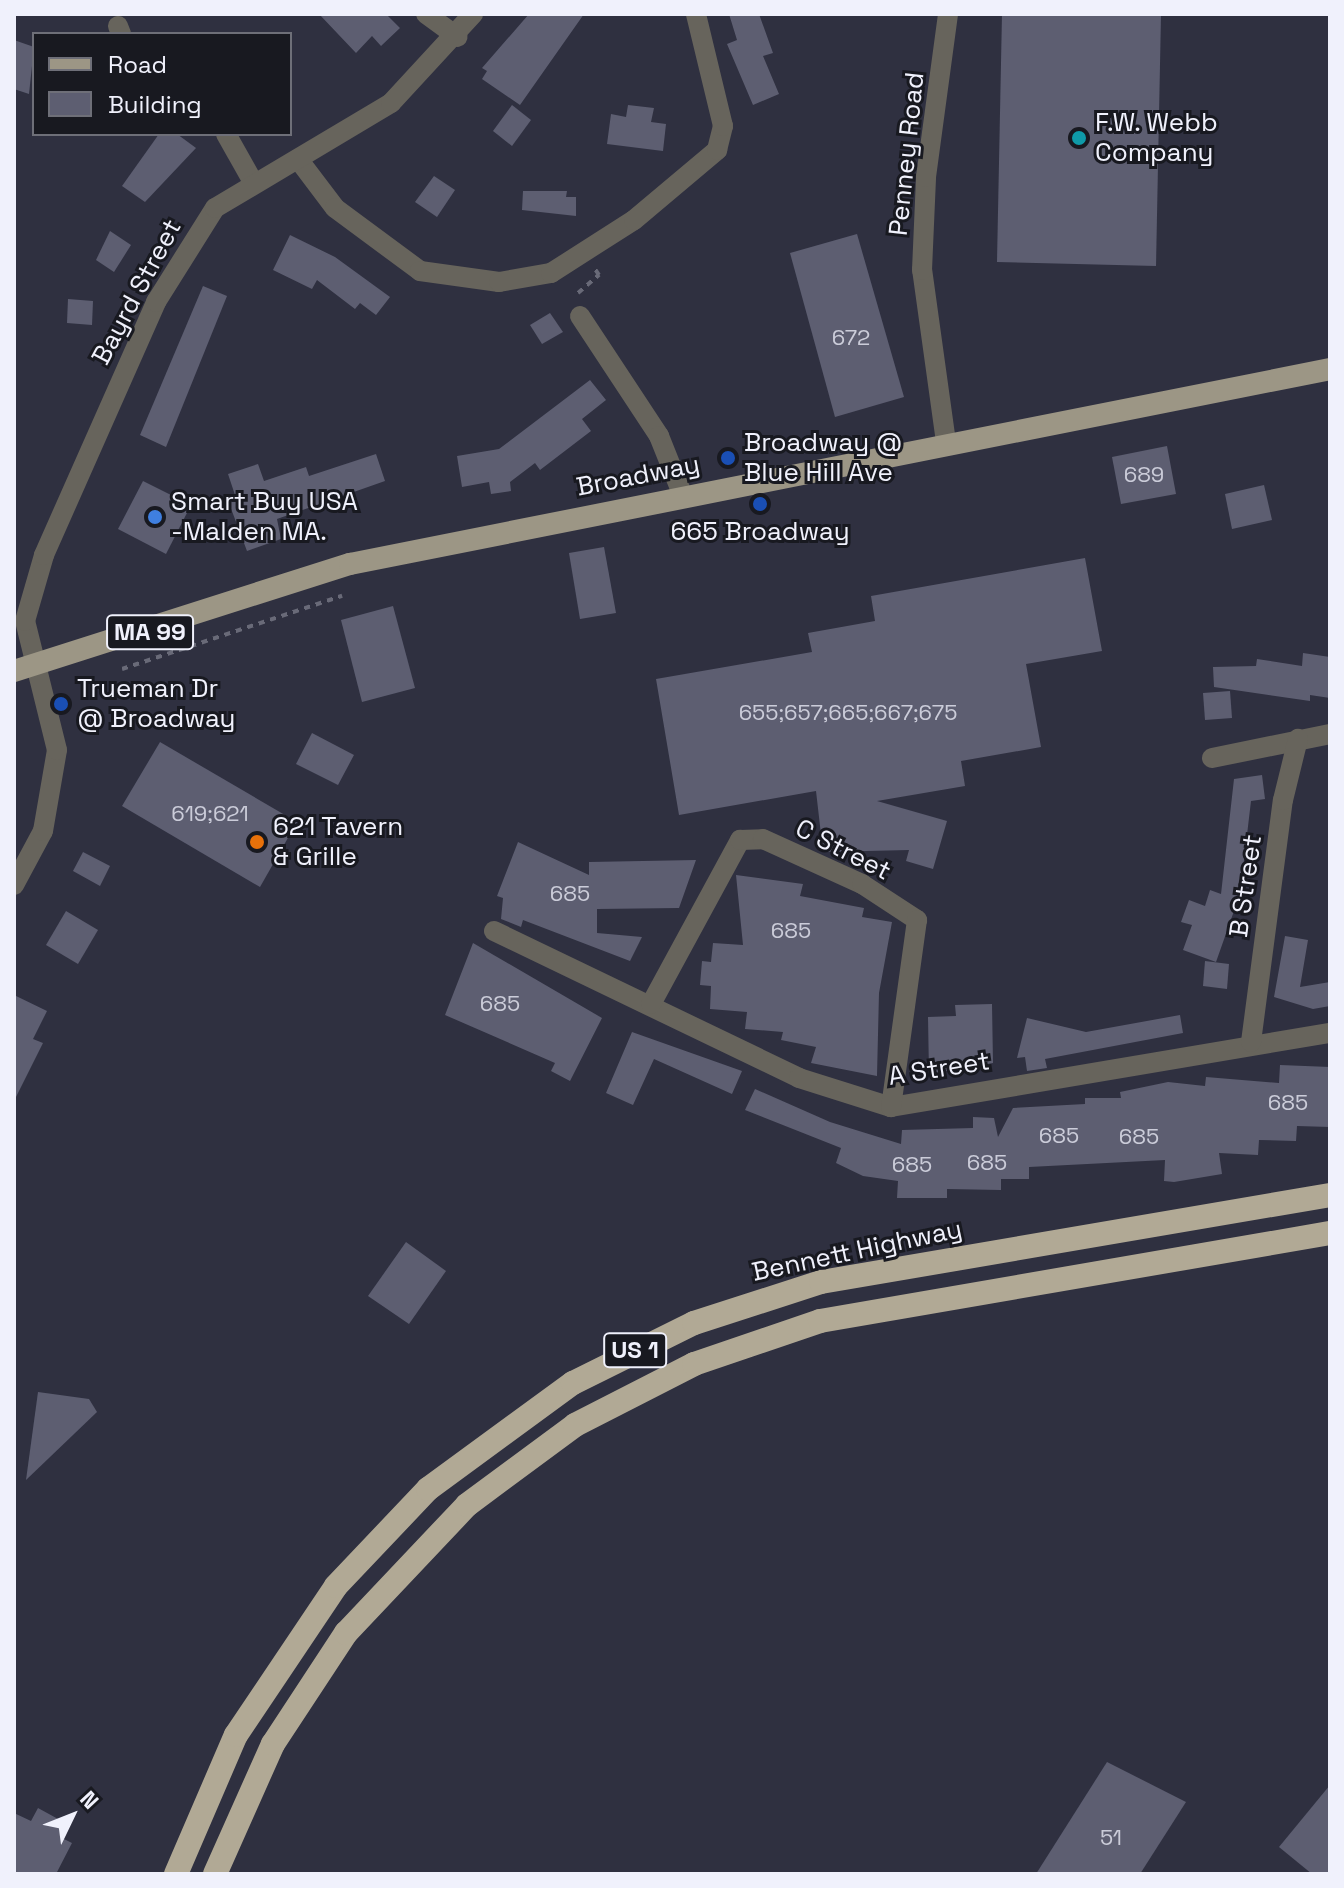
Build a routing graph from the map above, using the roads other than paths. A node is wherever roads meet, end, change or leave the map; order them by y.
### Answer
1 (426, 14) edge
2 (473, 14) edge
3 (696, 14) edge
4 (948, 14) edge
5 (458, 37) junction
6 (227, 136) edge
7 (298, 159) junction
8 (253, 182) junction
9 (580, 316) road end
10 (1330, 369) edge
11 (946, 442) junction
12 (683, 496) junction
13 (40, 663) junction
14 (14, 671) edge
15 (1330, 734) edge
16 (1298, 739) junction
17 (1212, 758) dead end
18 (14, 885) edge
19 (494, 931) dead end
20 (651, 1004) junction
21 (1330, 1033) edge
22 (1251, 1042) junction
23 (891, 1107) junction
24 (1330, 1195) edge
25 (1330, 1233) edge
26 (176, 1874) edge
27 (215, 1874) edge

1 - 5 street
2 - 5 street, Bayrd Street
3 - 7 street
4 - 11 street, Penney Road
5 - 7 street, Bayrd Street
6 - 8 street
7 - 8 street, Bayrd Street
8 - 13 street, Bayrd Street
9 - 12 street
10 - 11 main road, Broadway / MA 99
11 - 12 main road, Broadway / MA 99
12 - 13 main road, Broadway / MA 99
13 - 14 main road, Broadway / MA 99
13 - 18 street, Bayrd Street
15 - 16 street
16 - 17 street
16 - 22 street, B Street
19 - 20 street, A Street
20 - 23 street, A Street
20 - 23 street, C Street
21 - 22 street, A Street
22 - 23 street, A Street
24 - 26 highway, Bennett Highway / US 1
25 - 27 highway, US 1

